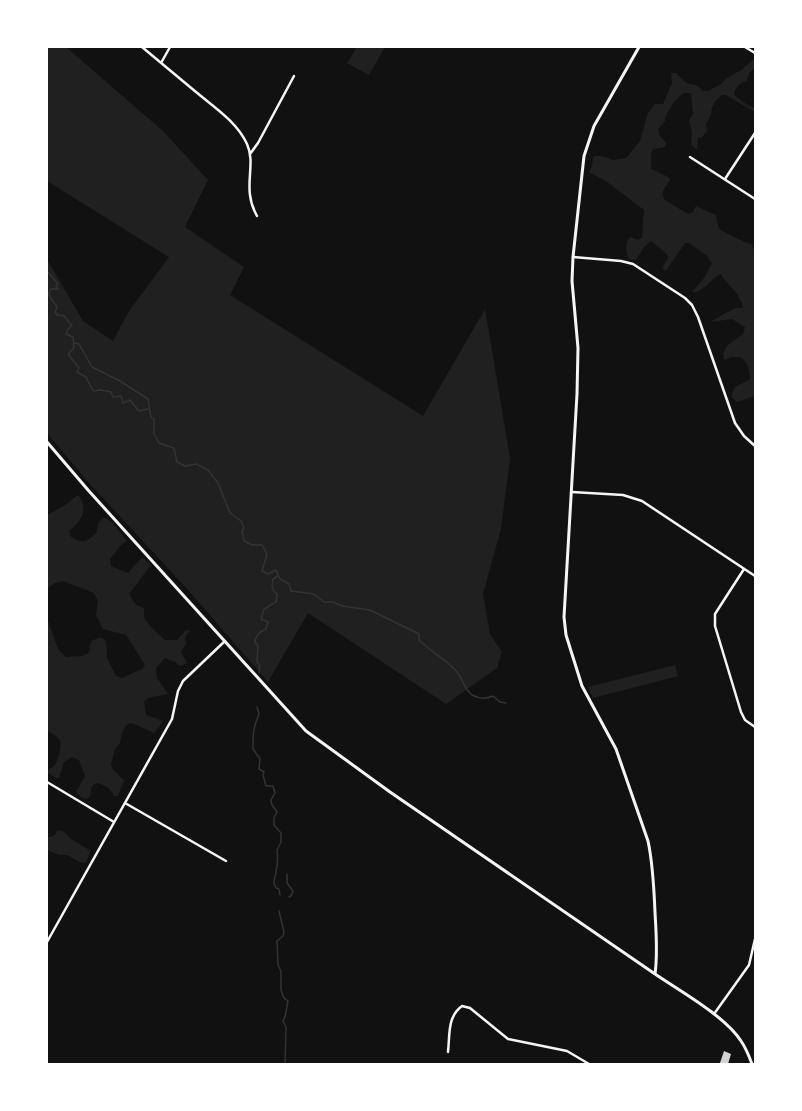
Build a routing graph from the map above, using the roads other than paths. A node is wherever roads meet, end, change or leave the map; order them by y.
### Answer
1 (142, 47) edge
2 (170, 47) edge
3 (639, 47) edge
4 (745, 47) edge
5 (755, 53) edge
6 (161, 63) junction
7 (294, 76) dead end
8 (755, 133) edge
9 (250, 154) junction
10 (690, 157) dead end
11 (725, 179) junction
12 (755, 199) edge
13 (257, 216) dead end
14 (573, 257) junction
15 (47, 442) edge
16 (755, 446) edge
17 (572, 492) junction
18 (744, 569) junction
19 (755, 576) edge
20 (226, 641) junction
21 (755, 728) edge
22 (47, 782) edge
23 (125, 803) junction
24 (114, 822) junction
25 (226, 861) dead end
26 (755, 939) edge
27 (47, 942) edge
28 (655, 974) junction
29 (714, 1014) junction
30 (448, 1052) dead end
31 (589, 1064) edge
32 (752, 1064) edge

1 - 6 street
2 - 6 street
3 - 14 street
4 - 5 street
6 - 9 street
7 - 9 street
8 - 11 street
9 - 13 street
10 - 11 street
11 - 12 street
14 - 16 street
14 - 17 street
15 - 20 street
17 - 18 street
17 - 28 street
18 - 19 street
18 - 21 street
20 - 23 street
20 - 28 street
22 - 24 street
23 - 24 street
23 - 25 street
24 - 27 street
26 - 29 street
28 - 29 street
29 - 32 street
30 - 31 street

